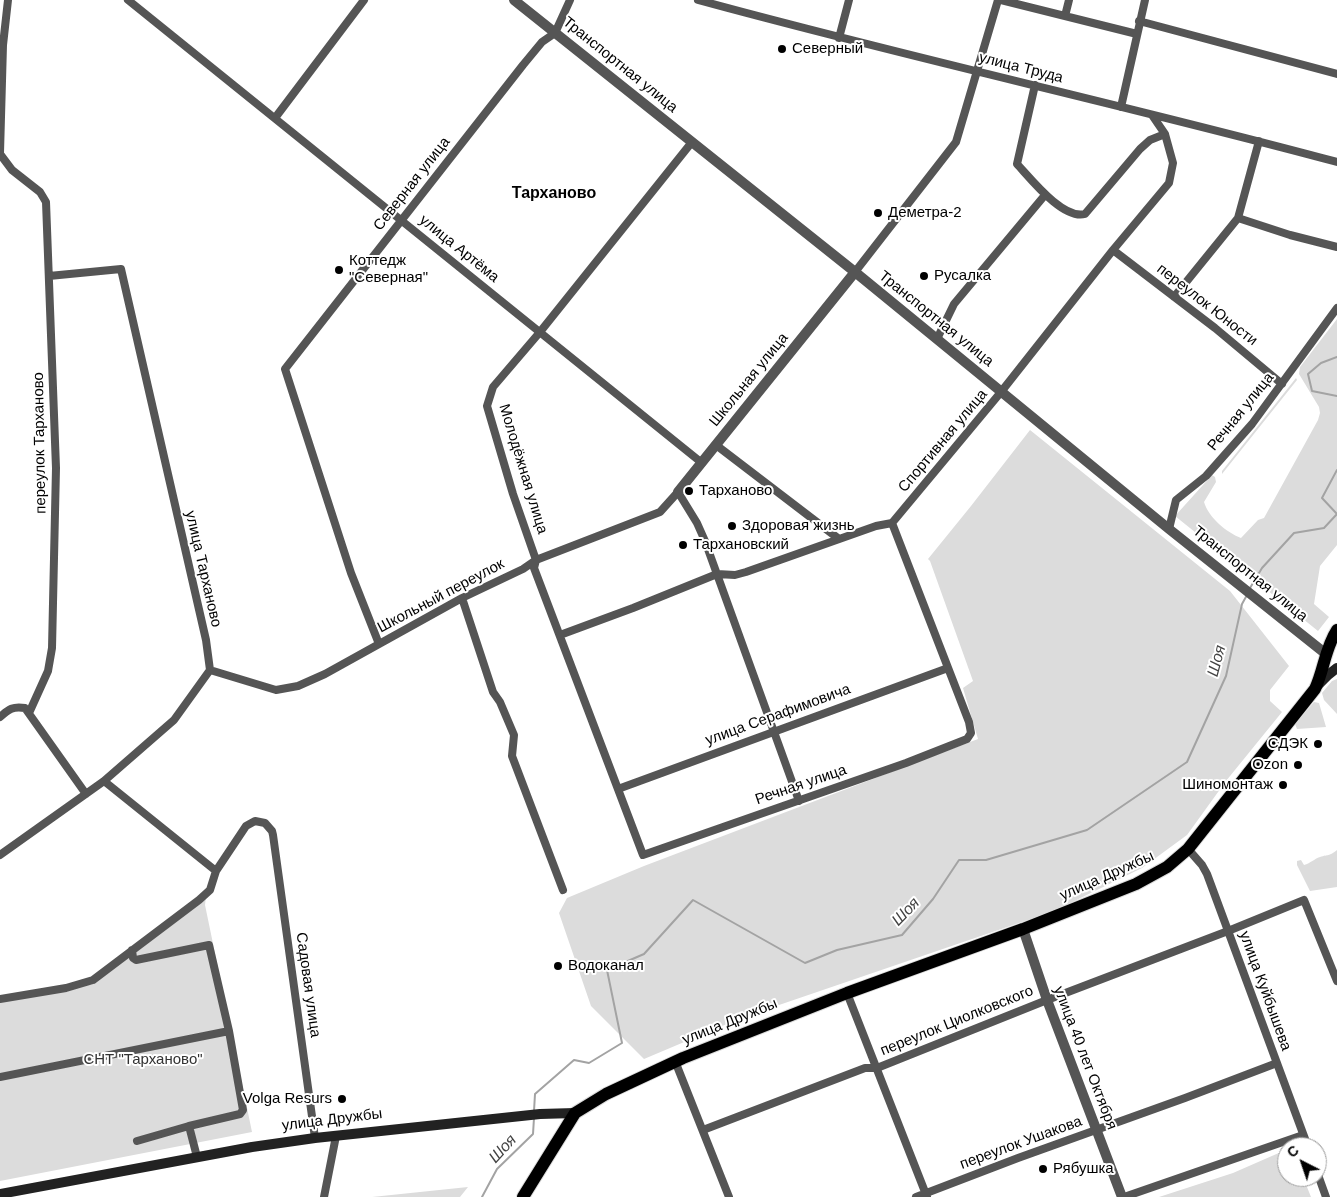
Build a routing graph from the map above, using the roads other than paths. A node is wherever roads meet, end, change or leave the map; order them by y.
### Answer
1 (8, 0) edge
2 (364, 0) edge
3 (514, 0) edge
4 (570, 0) edge
5 (849, 0) edge
6 (1000, 0) edge
7 (1069, 0) edge
8 (1145, 0) edge
9 (132, 1) edge
10 (704, 1) edge
11 (1065, 16) junction
12 (1139, 21) junction
13 (555, 33) junction
14 (1137, 34) junction
15 (839, 38) junction
16 (977, 72) junction
17 (1337, 74) edge
18 (1035, 85) junction
19 (1121, 107) junction
20 (1152, 115) junction
21 (274, 118) junction
22 (1166, 134) junction
23 (1259, 141) junction
24 (692, 142) junction
25 (0, 154) edge
26 (1337, 162) edge
27 (1045, 195) junction
28 (1238, 218) junction
29 (402, 221) junction
30 (1337, 247) edge
31 (1113, 250) junction
32 (855, 272) junction
33 (49, 276) junction
34 (1174, 296) junction
35 (1337, 308) edge
36 (540, 332) junction
37 (937, 339) junction
38 (1282, 384) junction
39 (1001, 392) junction
40 (716, 446) junction
41 (702, 463) junction
42 (678, 492) junction
43 (892, 523) junction
44 (1169, 529) junction
45 (839, 539) junction
46 (536, 560) junction
47 (717, 574) junction
48 (462, 598) junction
49 (1337, 630) edge
50 (560, 635) junction
51 (379, 644) junction
52 (1326, 654) junction
53 (1337, 663) edge
54 (948, 668) junction
55 (1337, 668) edge
56 (210, 670) junction
57 (1315, 689) junction
58 (29, 713) junction
59 (0, 717) edge
60 (773, 731) junction
61 (104, 781) junction
62 (618, 789) junction
63 (86, 794) junction
64 (799, 801) junction
65 (1188, 849) junction
66 (0, 855) edge
67 (643, 855) joint
68 (216, 871) junction
69 (562, 890) dead end
70 (1024, 929) junction
71 (1228, 931) junction
72 (132, 950) junction
73 (1337, 980) edge
74 (847, 993) junction
75 (0, 999) edge
76 (1047, 1000) junction
77 (229, 1030) junction
78 (675, 1061) junction
79 (1277, 1063) junction
80 (877, 1068) junction
81 (0, 1077) edge
82 (575, 1113) junction
83 (189, 1126) junction
84 (703, 1130) junction
85 (1096, 1130) junction
86 (1303, 1135) joint
87 (336, 1136) junction
88 (315, 1138) junction
89 (137, 1141) dead end
90 (197, 1157) junction
91 (0, 1194) edge
92 (926, 1195) edge
93 (525, 1196) edge
94 (324, 1197) edge
95 (729, 1197) edge
96 (916, 1197) edge
97 (1123, 1197) edge

1 - 25 street, переулок Тарханово
2 - 21 street
3 - 13 street, Транспортная улица
4 - 13 street, Северная улица
5 - 15 street
6 - 11 street
6 - 16 street, Школьная улица
7 - 11 street
8 - 12 street
9 - 21 street, улица Артёма
10 - 15 street, улица Труда
11 - 14 street
12 - 14 street
12 - 17 street
13 - 24 street, Транспортная улица
13 - 29 street, Северная улица
14 - 19 street
15 - 16 street, улица Труда
16 - 18 street, улица Труда
16 - 32 street, Школьная улица
18 - 19 street, улица Труда
18 - 27 street
19 - 20 street, улица Труда
20 - 22 street, Спортивная улица
20 - 23 street, улица Труда
21 - 29 street, улица Артёма
22 - 27 street
22 - 31 street, Спортивная улица
23 - 26 street, улица Труда
23 - 28 street
24 - 32 street, Транспортная улица
24 - 36 street, Молодёжная улица
25 - 33 street, переулок Тарханово
27 - 37 street
28 - 30 street
28 - 34 street
29 - 36 street, улица Артёма
29 - 51 street, Северная улица
31 - 34 street, переулок Юности
31 - 39 street, Спортивная улица
32 - 37 street, Транспортная улица
32 - 40 street, Школьная улица
33 - 56 street, улица Тарханово
33 - 58 street, переулок Тарханово
34 - 38 street, переулок Юности
35 - 38 street, Речная улица
36 - 41 street, улица Артёма
36 - 46 street, Молодёжная улица
37 - 39 street, Транспортная улица
38 - 44 street, Речная улица
39 - 43 street, Спортивная улица
39 - 44 street, Транспортная улица
40 - 41 street, Школьная улица
40 - 45 street
41 - 42 street, Школьная улица
42 - 46 street, Школьный переулок
42 - 47 street
43 - 45 street
43 - 54 street
44 - 52 street, Транспортная улица
45 - 47 street
46 - 48 street, Школьный переулок
46 - 50 street, Молодёжная улица
47 - 50 street
47 - 60 street
48 - 51 street, Школьный переулок
48 - 69 street
49 - 52 main road, улица Дружбы
50 - 62 street, Молодёжная улица
51 - 56 street, Школьный переулок
52 - 53 main road, Транспортная улица
52 - 57 main road, улица Дружбы
54 - 60 street, улица Серафимовича
54 - 64 street, Речная улица
55 - 57 main road
56 - 61 street
57 - 65 main road, улица Дружбы
58 - 59 street
58 - 63 street
60 - 62 street, улица Серафимовича
60 - 64 street
61 - 63 street
61 - 68 street
62 - 67 street, Молодёжная улица
63 - 66 street
64 - 67 street, Речная улица
65 - 70 main road, улица Дружбы
65 - 71 street, улица Куйбышева
68 - 72 street
68 - 88 street, Садовая улица
70 - 74 main road, улица Дружбы
70 - 76 street, улица 40 лет Октября
71 - 73 street, переулок Циолковского
71 - 76 street, переулок Циолковского
71 - 79 street, улица Куйбышева
72 - 75 street
72 - 77 street
74 - 78 main road, улица Дружбы
74 - 80 street
76 - 80 street, переулок Циолковского
76 - 85 street, улица 40 лет Октября
77 - 81 street
77 - 83 street
78 - 82 main road, улица Дружбы
78 - 84 street
79 - 85 street, переулок Ушакова
79 - 86 street, улица Куйбышева
80 - 84 street, переулок Циолковского
80 - 92 street
82 - 87 main road, улица Дружбы
82 - 93 main road
83 - 89 street
83 - 90 street
84 - 95 street
85 - 92 street, переулок Ушакова
85 - 97 street, улица 40 лет Октября
86 - 97 street
87 - 88 main road, улица Дружбы
87 - 94 street
88 - 90 main road, улица Дружбы
90 - 91 main road, улица Дружбы
92 - 96 street, переулок Ушакова

